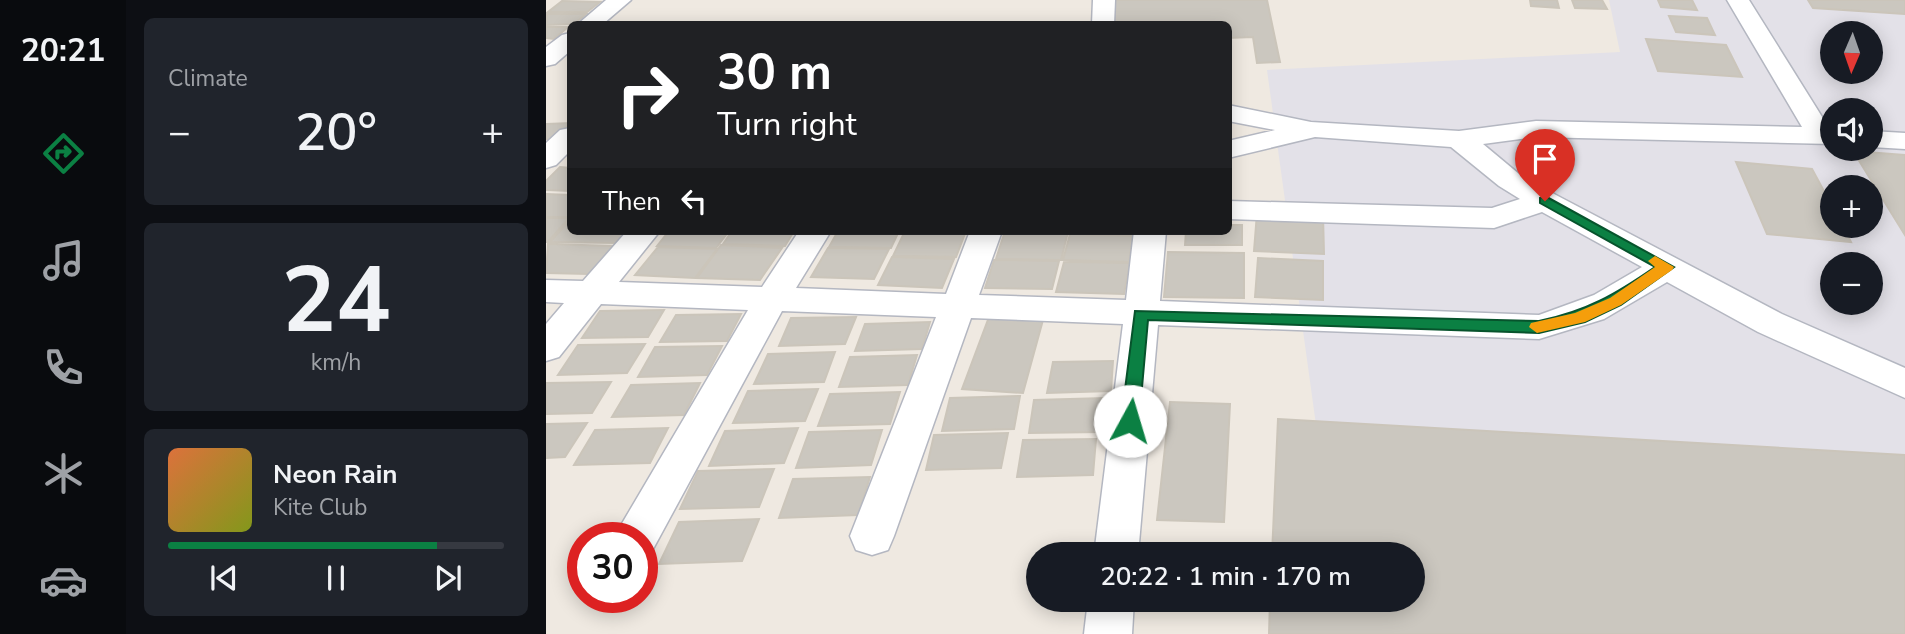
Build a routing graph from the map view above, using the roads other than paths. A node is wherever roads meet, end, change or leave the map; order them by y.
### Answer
1 (620, 0) edge
2 (1104, 0) edge
3 (1738, 0) edge
4 (593, 21) edge
5 (1103, 21) edge
6 (567, 42) edge
7 (546, 59) edge
8 (546, 66) edge
9 (567, 67) edge
10 (1232, 114) edge
11 (1820, 126) edge
12 (1315, 130) junction
13 (1820, 135) edge
14 (567, 139) edge
15 (1459, 139) junction
16 (1883, 140) edge
17 (1905, 141) edge
18 (1232, 148) edge
19 (546, 159) edge
20 (1545, 201) junction
21 (1232, 210) edge
22 (641, 235) edge
23 (812, 235) edge
24 (984, 235) edge
25 (1150, 235) edge
26 (1666, 267) junction
27 (546, 291) edge
28 (592, 292) junction
29 (772, 299) junction
30 (957, 308) junction
31 (1140, 314) junction
32 (546, 348) edge
33 (1905, 384) edge
34 (644, 522) edge
35 (872, 536) dead end
36 (1117, 542) edge
37 (1110, 612) edge
38 (1108, 634) edge

1 - 4 street
2 - 5 street
3 - 11 street
6 - 7 street
8 - 9 street
10 - 12 street
12 - 15 street
12 - 18 street
13 - 15 street
14 - 19 street
15 - 20 street
16 - 17 street
20 - 21 street
20 - 26 street
22 - 28 street
23 - 29 street
24 - 30 street
25 - 31 street
26 - 31 street
26 - 33 street
27 - 28 street
28 - 29 street
28 - 32 street
29 - 30 street
29 - 34 street
30 - 31 street
30 - 35 street
31 - 36 street
37 - 38 street

